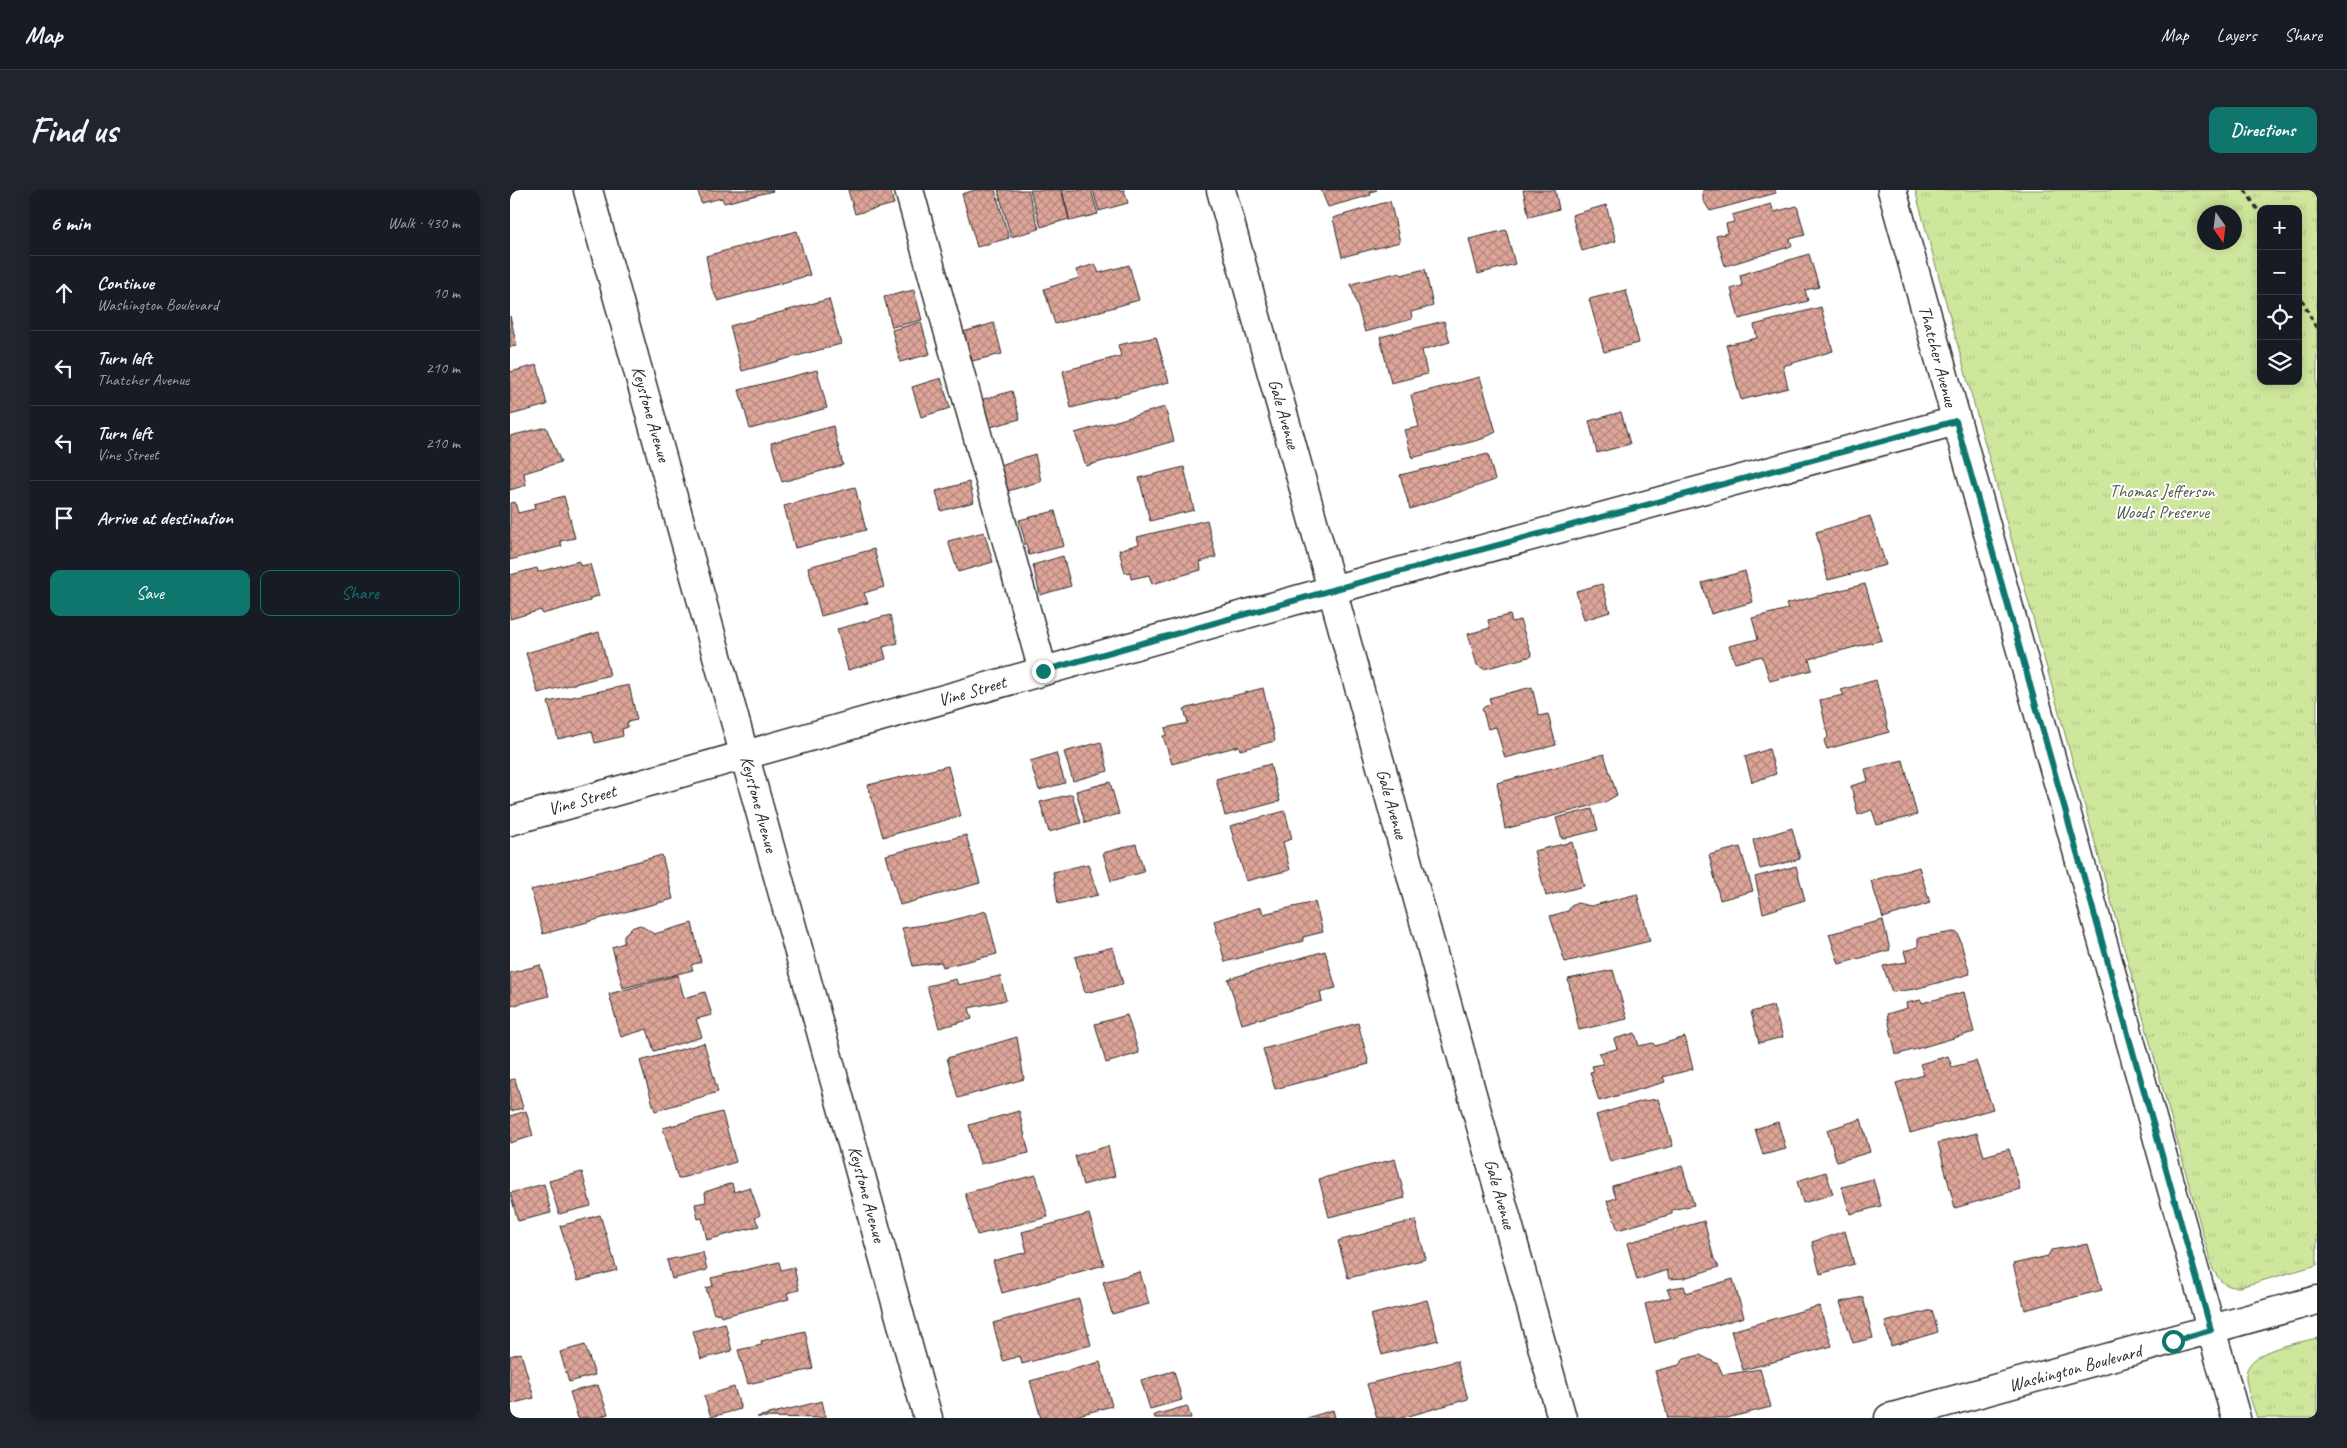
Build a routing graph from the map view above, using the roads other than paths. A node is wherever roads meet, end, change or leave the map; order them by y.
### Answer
1 (588, 190) edge
2 (909, 190) edge
3 (1221, 190) edge
4 (1892, 190) edge
5 (1956, 421) junction
6 (1332, 590) junction
7 (1043, 671) junction
8 (746, 754) junction
9 (510, 821) edge
10 (2317, 1300) edge
11 (2211, 1330) junction
12 (928, 1418) edge
13 (1562, 1418) edge
14 (1890, 1418) edge
15 (2236, 1418) edge

1 - 8 street, Keystone Avenue
2 - 7 street
3 - 6 street, Gale Avenue
4 - 5 street, Thatcher Avenue
5 - 6 street, Vine Street
5 - 11 street, Thatcher Avenue
6 - 7 street, Vine Street
6 - 13 street, Gale Avenue
7 - 8 street, Vine Street
8 - 9 street, Vine Street
8 - 12 street, Keystone Avenue
10 - 11 street, Washington Boulevard
11 - 14 street, Washington Boulevard
11 - 15 street, Thatcher Avenue

